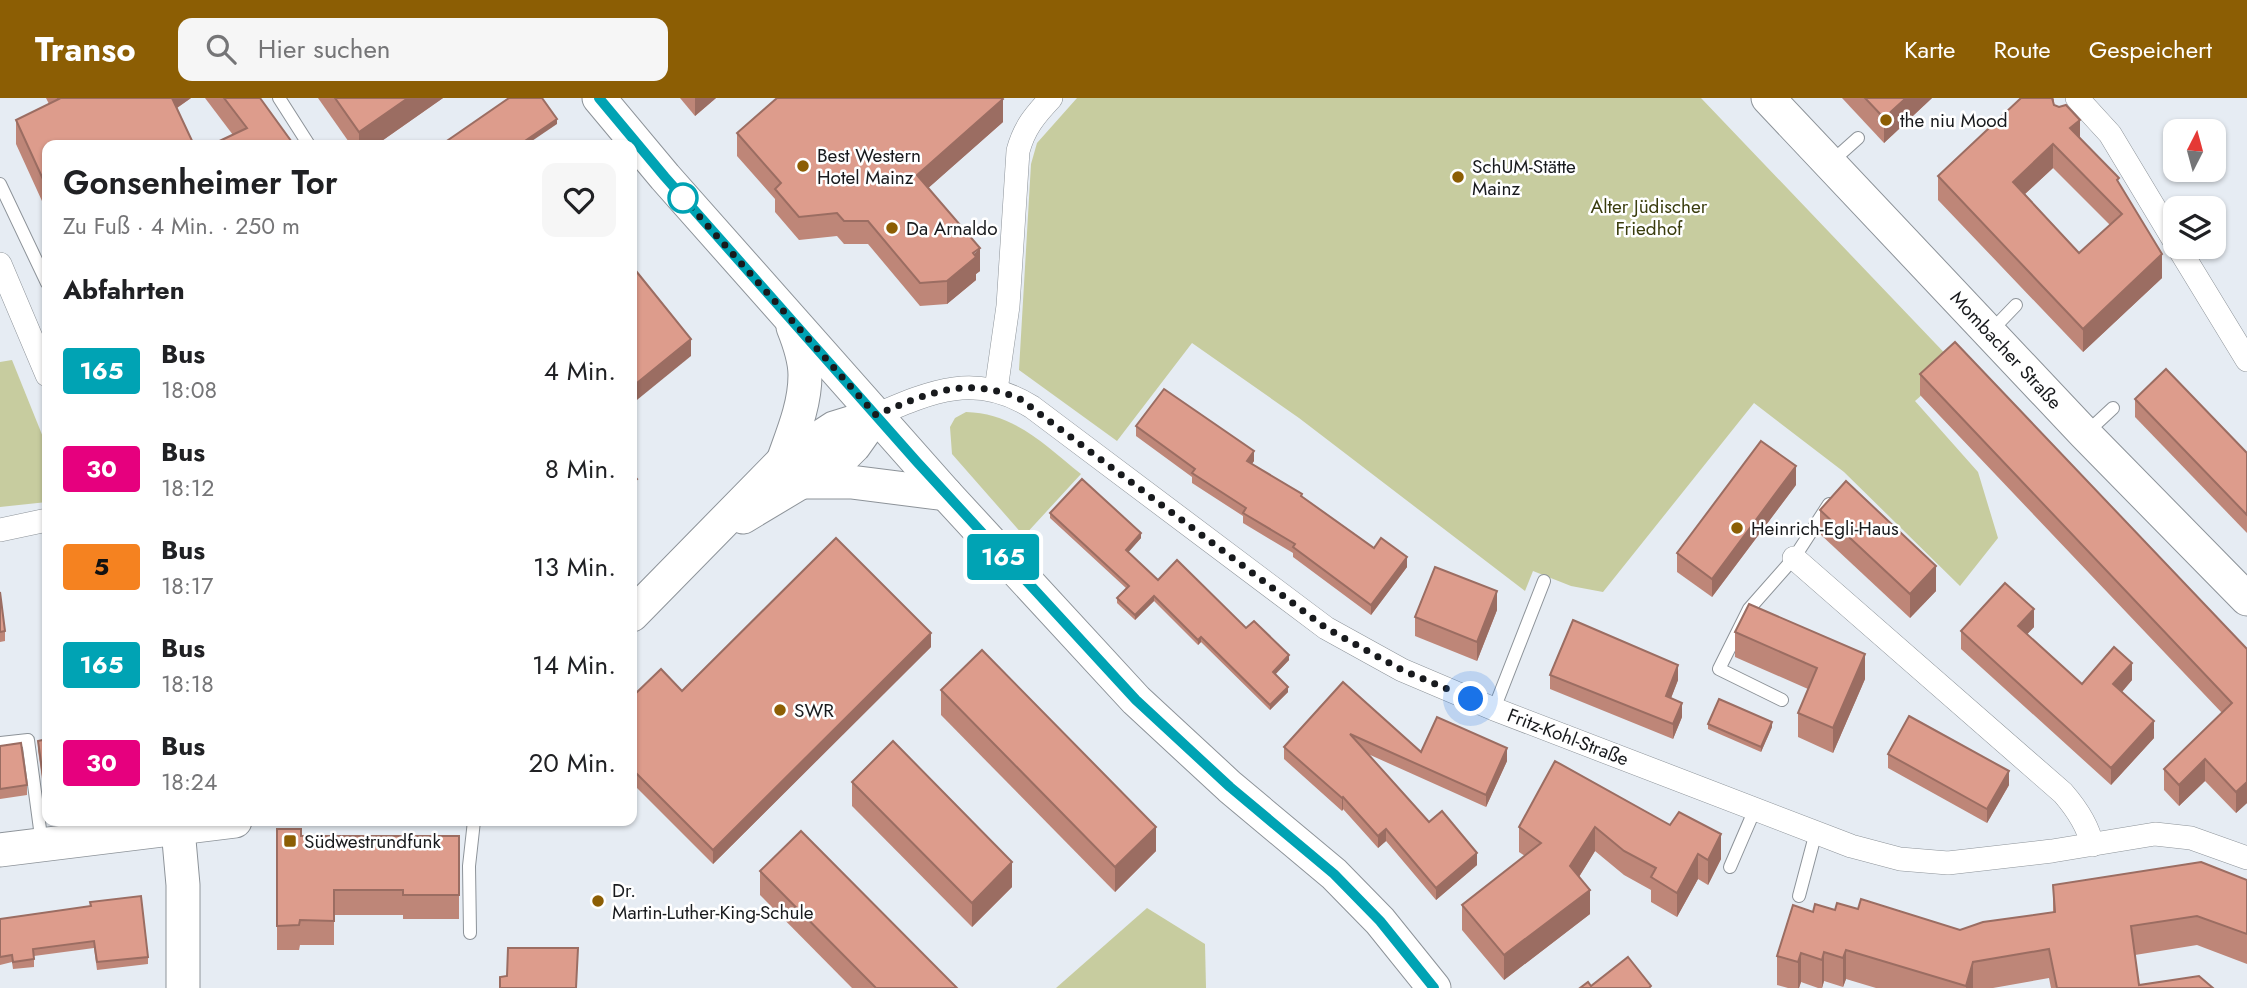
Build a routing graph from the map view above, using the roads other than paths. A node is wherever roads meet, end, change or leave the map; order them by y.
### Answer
1 (279, 98) edge
2 (599, 98) edge
3 (1768, 98) edge
4 (1044, 101) edge
5 (2076, 102) edge
6 (1858, 138) dead end
7 (306, 140) edge
8 (634, 140) edge
9 (637, 143) edge
10 (1829, 163) junction
11 (0, 184) edge
12 (2163, 222) edge
13 (2185, 259) edge
14 (0, 264) edge
15 (42, 272) edge
16 (2016, 306) dead end
17 (790, 318) junction
18 (1989, 333) junction
19 (2247, 360) edge
20 (42, 363) edge
21 (996, 390) junction
22 (2113, 408) dead end
23 (876, 415) junction
24 (2085, 434) junction
25 (793, 472) junction
26 (946, 494) junction
27 (1832, 501) edge
28 (42, 521) edge
29 (0, 530) edge
30 (1794, 558) junction
31 (1544, 581) dead end
32 (2247, 599) edge
33 (637, 610) edge
34 (1782, 700) dead end
35 (1494, 709) junction
36 (0, 743) edge
37 (1755, 809) junction
38 (171, 826) edge
39 (178, 826) edge
40 (473, 826) edge
41 (1816, 832) junction
42 (42, 845) junction
43 (2092, 845) junction
44 (0, 850) edge
45 (2247, 858) edge
46 (1730, 867) dead end
47 (1799, 895) dead end
48 (470, 933) dead end
49 (1427, 985) edge
50 (183, 988) edge

1 - 7 lane
2 - 8 street
3 - 10 street, Mombacher Straße
4 - 21 street
5 - 12 street
6 - 10 lane
9 - 17 street
10 - 18 street, Mombacher Straße
11 - 15 lane
13 - 19 street
14 - 20 street
16 - 18 lane
17 - 23 street
17 - 25 street
18 - 24 street, Mombacher Straße
21 - 23 street, Fritz-Kohl-Straße
21 - 35 street, Fritz-Kohl-Straße
22 - 24 lane
23 - 25 street
23 - 26 street
24 - 32 street, Mombacher Straße
25 - 26 street
25 - 33 street
26 - 49 street
27 - 30 lane
28 - 29 street
30 - 34 lane
30 - 43 street
31 - 35 lane
35 - 37 street, Fritz-Kohl-Straße
36 - 42 lane
37 - 41 street, Fritz-Kohl-Straße
37 - 46 lane
38 - 42 street
39 - 50 street
40 - 48 lane
41 - 43 street, Fritz-Kohl-Straße
41 - 47 lane
42 - 44 street
43 - 45 street, Fritz-Kohl-Straße

